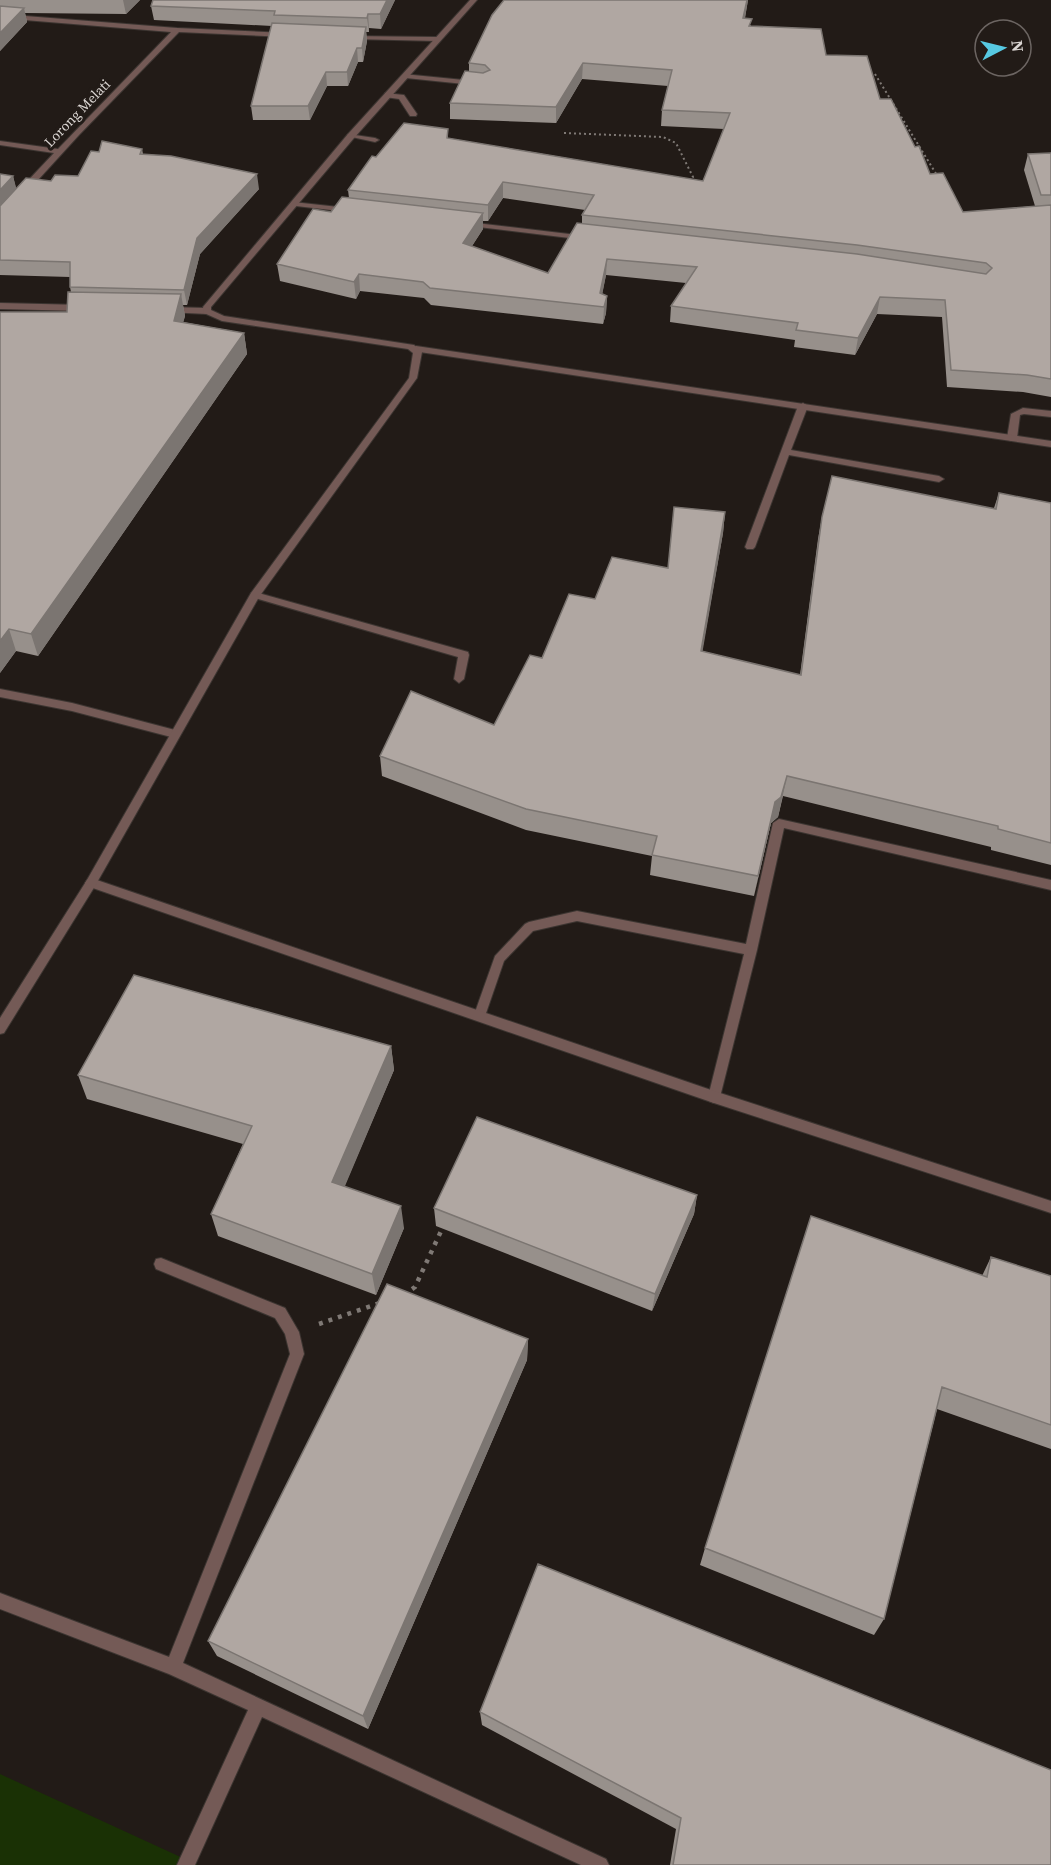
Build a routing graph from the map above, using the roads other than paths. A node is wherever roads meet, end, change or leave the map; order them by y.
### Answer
1 (474, 0) edge
2 (0, 16) edge
3 (177, 30) junction
4 (298, 35) edge
5 (344, 37) edge
6 (437, 39) junction
7 (406, 76) junction
8 (484, 85) edge
9 (387, 95) junction
10 (413, 114) dead end
11 (351, 136) junction
12 (375, 140) dead end
13 (0, 143) edge
14 (59, 151) junction
15 (21, 193) edge
16 (296, 204) junction
17 (354, 210) edge
18 (459, 223) edge
19 (596, 239) edge
20 (0, 306) edge
21 (95, 308) edge
22 (162, 310) edge
23 (207, 311) junction
24 (416, 349) junction
25 (803, 406) junction
26 (1051, 414) edge
27 (1012, 438) junction
28 (1051, 444) edge
29 (786, 452) junction
30 (939, 479) dead end
31 (750, 547) dead end
32 (255, 595) junction
33 (459, 679) dead end
34 (0, 693) edge
35 (175, 734) junction
36 (91, 883) junction
37 (1051, 885) edge
38 (751, 950) junction
39 (480, 1015) junction
40 (0, 1029) edge
41 (714, 1097) junction
42 (1051, 1207) edge
43 (161, 1264) dead end
44 (0, 1601) edge
45 (173, 1667) junction
46 (258, 1706) junction
47 (186, 1865) edge
48 (600, 1865) edge

1 - 6 street
2 - 3 street
3 - 4 street
3 - 14 street, Lorong Melati
5 - 6 street
6 - 7 street
7 - 8 street
7 - 9 street
9 - 10 street
9 - 11 street
11 - 12 street
11 - 16 street
13 - 14 street
14 - 15 street, Lorong Melati
16 - 17 street
16 - 23 street
18 - 19 street
20 - 21 street
22 - 23 street
23 - 24 street
24 - 25 street
24 - 32 street
25 - 27 street
25 - 29 street
26 - 27 street
27 - 28 street
29 - 30 street
29 - 31 street
32 - 33 street
32 - 35 street
34 - 35 street
35 - 36 street
36 - 39 street
36 - 40 street
37 - 38 street
38 - 39 street
38 - 41 street
39 - 41 street
41 - 42 street
43 - 45 street
44 - 45 street
45 - 46 street
46 - 47 street
46 - 48 street

